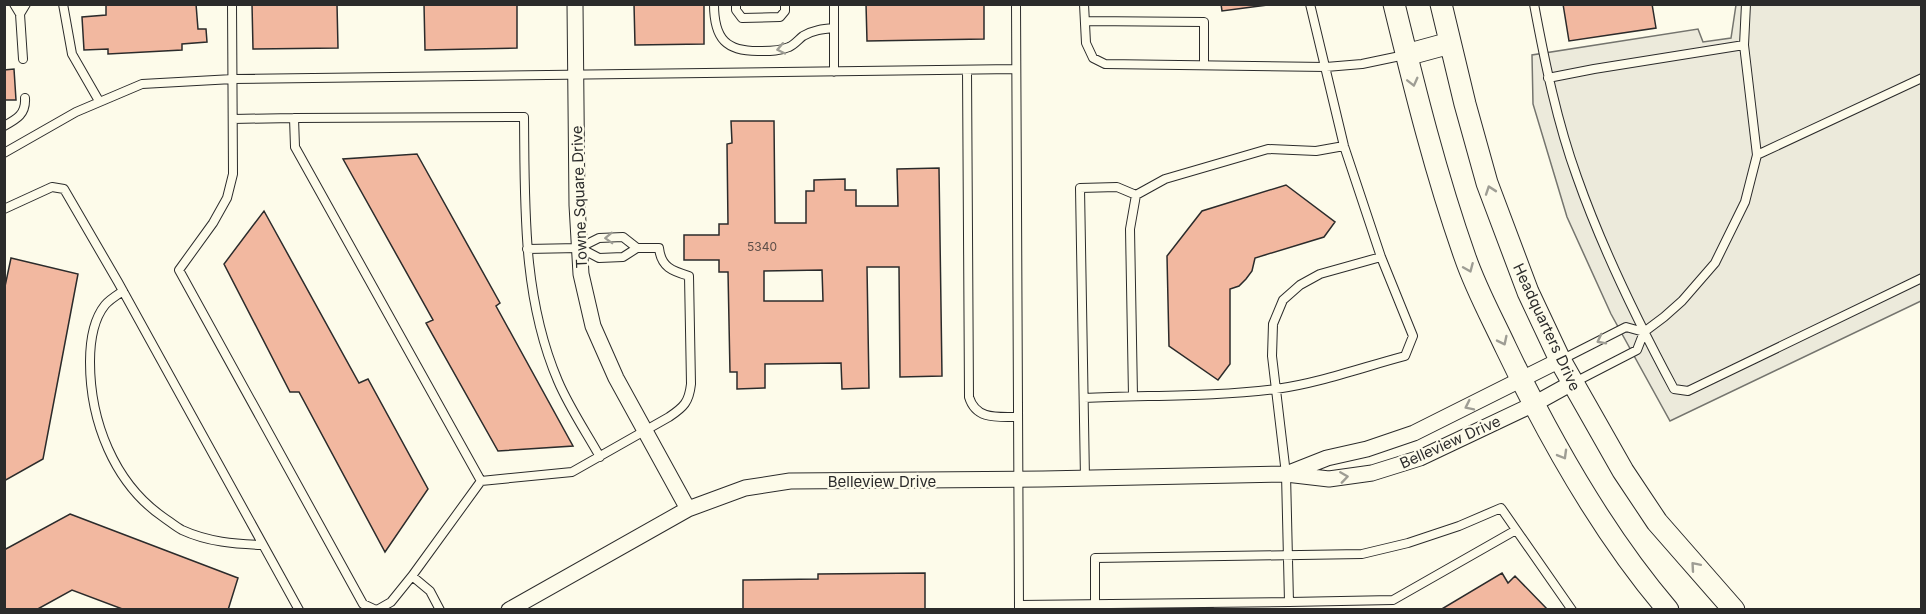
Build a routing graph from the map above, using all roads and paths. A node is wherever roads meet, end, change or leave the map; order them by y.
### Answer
1 (14, 4) edge
2 (26, 4) edge
3 (63, 4) edge
4 (232, 4) edge
5 (575, 4) edge
6 (714, 4) edge
7 (736, 4) edge
8 (785, 4) edge
9 (834, 4) edge
10 (1016, 4) edge
11 (1084, 4) edge
12 (1310, 4) edge
13 (1394, 4) edge
14 (1441, 4) edge
15 (1534, 4) edge
16 (1746, 4) edge
17 (20, 14) junction
18 (1085, 21) junction
19 (834, 28) junction
20 (1450, 43) junction
21 (1744, 45) junction
22 (1406, 55) junction
23 (23, 58) dead end
24 (1204, 64) junction
25 (1326, 67) junction
26 (1016, 69) junction
27 (967, 70) junction
28 (834, 72) junction
29 (575, 76) junction
30 (1548, 78) junction
31 (1922, 78) edge
32 (233, 79) junction
33 (25, 98) dead end
34 (99, 101) junction
35 (233, 118) junction
36 (294, 118) junction
37 (4, 126) edge
38 (1344, 146) junction
39 (4, 153) edge
40 (1757, 155) junction
41 (1136, 195) junction
42 (4, 209) edge
43 (579, 248) junction
44 (637, 248) junction
45 (527, 249) junction
46 (1381, 257) junction
47 (1922, 279) edge
48 (123, 291) junction
49 (1644, 332) junction
50 (1560, 360) junction
51 (1521, 380) junction
52 (1572, 383) junction
53 (1278, 389) junction
54 (1133, 396) junction
55 (1084, 398) junction
56 (1534, 404) junction
57 (1018, 417) junction
58 (645, 430) junction
59 (600, 457) junction
60 (1286, 474) junction
61 (1085, 478) junction
62 (1018, 479) junction
63 (481, 481) junction
64 (688, 509) junction
65 (1516, 530) junction
66 (262, 544) junction
67 (1288, 556) junction
68 (412, 576) junction
69 (1289, 602) junction
70 (1235, 606) edge
71 (1019, 607) edge
72 (1095, 607) edge
73 (299, 609) edge
74 (376, 609) edge
75 (440, 609) edge
76 (509, 609) edge
77 (1572, 609) edge
78 (1668, 609) edge
79 (1734, 609) edge

1 - 17 lane
2 - 17 lane
3 - 34 lane
4 - 32 lane
5 - 29 street, Towne Square Drive
19 -> 6 lane
7 - 8 lane
9 - 19 lane
10 - 26 lane
11 - 18 lane
12 - 25 lane
13 - 22 main road
14 - 20 main road, Headquarters Drive
15 - 30 lane
16 - 21 lane
17 - 23 lane
18 - 24 lane
18 - 24 lane
19 - 28 lane
20 - 22 main road
50 -> 20 main road, Headquarters Drive
21 - 30 lane
21 - 40 lane
22 - 25 lane
22 -> 51 main road
24 - 25 lane
25 - 38 lane
26 - 27 lane
26 - 57 lane
27 - 28 lane
27 - 57 lane
28 - 29 lane
29 - 32 lane
29 - 43 street, Towne Square Drive
30 - 49 lane
31 - 40 lane
32 - 34 lane
32 - 35 lane
33 - 37 lane
34 - 39 lane
35 - 36 lane
35 - 74 lane
36 - 45 lane
36 - 63 lane
38 - 41 lane
38 - 46 lane
40 - 49 lane
41 - 54 lane
41 - 55 lane
42 - 48 lane
43 - 44 lane
44 -> 43 lane
43 - 45 lane
43 - 58 street, Towne Square Drive
44 - 58 lane
45 - 59 lane
46 - 53 lane
46 - 53 lane
47 - 49 lane
48 - 66 lane
48 - 66 lane
49 -> 50 lane
49 - 52 lane
50 - 51 street, Belleview Drive
50 - 52 main road, Headquarters Drive
51 - 56 main road
51 -> 60 street, Belleview Drive
52 - 56 street, Belleview Drive
79 -> 52 main road, Headquarters Drive
53 - 54 lane
53 - 60 lane
54 - 55 lane
55 - 61 lane
60 -> 56 street, Belleview Drive
56 -> 78 main road
57 - 62 lane
58 - 59 lane
58 - 64 street, Towne Square Drive
59 - 63 lane
60 - 61 street, Belleview Drive
60 - 67 lane
61 - 62 street, Belleview Drive
62 - 64 street, Belleview Drive
62 - 71 lane
63 - 68 lane
64 - 76 street, Belleview Drive
65 - 67 lane
65 - 69 lane
65 - 77 lane
66 - 73 lane
67 - 69 lane
67 - 72 lane
68 - 74 lane
68 - 75 lane
69 - 70 lane
70 - 72 lane
71 - 72 lane

